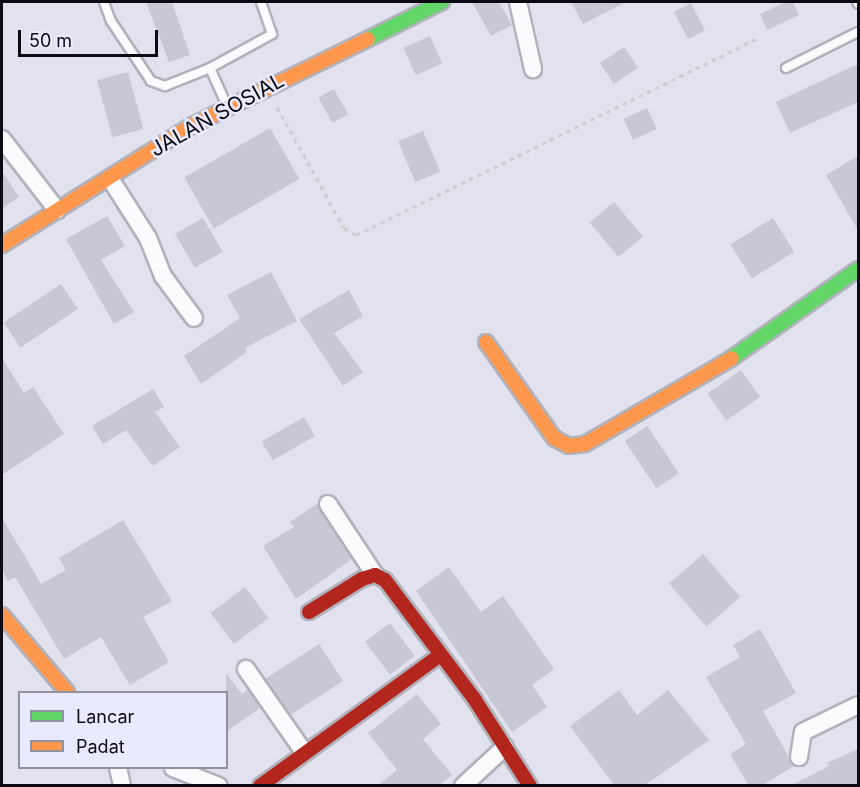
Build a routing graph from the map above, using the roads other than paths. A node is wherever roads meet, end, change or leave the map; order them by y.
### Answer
1 (104, 2) edge
2 (261, 2) edge
3 (442, 2) edge
4 (518, 2) edge
5 (858, 32) edge
6 (210, 68) junction
7 (786, 68) dead end
8 (533, 69) dead end
9 (228, 107) junction
10 (2, 140) edge
11 (111, 180) junction
12 (57, 210) junction
13 (2, 245) edge
14 (858, 269) edge
15 (194, 318) dead end
16 (486, 342) dead end
17 (328, 504) dead end
18 (375, 575) junction
19 (309, 612) dead end
20 (2, 615) edge
21 (440, 655) junction
22 (246, 669) dead end
23 (66, 691) edge
24 (858, 705) edge
25 (505, 747) junction
26 (304, 752) junction
27 (799, 757) dead end
28 (118, 769) edge
29 (176, 769) edge
30 (122, 786) edge
31 (219, 786) edge
32 (260, 786) edge
33 (464, 786) edge
34 (530, 786) edge

1 - 6 lane
2 - 6 lane
3 - 9 street, JALAN SOSIAL
4 - 8 street
5 - 7 lane
6 - 9 lane
9 - 11 street, JALAN SOSIAL
10 - 12 street
11 - 12 street, JALAN SOSIAL
11 - 15 street
12 - 13 street, JALAN SOSIAL
14 - 16 street
17 - 18 street
18 - 19 street
18 - 21 street
20 - 23 street
21 - 25 street
21 - 26 street
22 - 26 street
24 - 27 street
25 - 33 street
25 - 34 street
26 - 32 street
28 - 30 street
29 - 31 street

